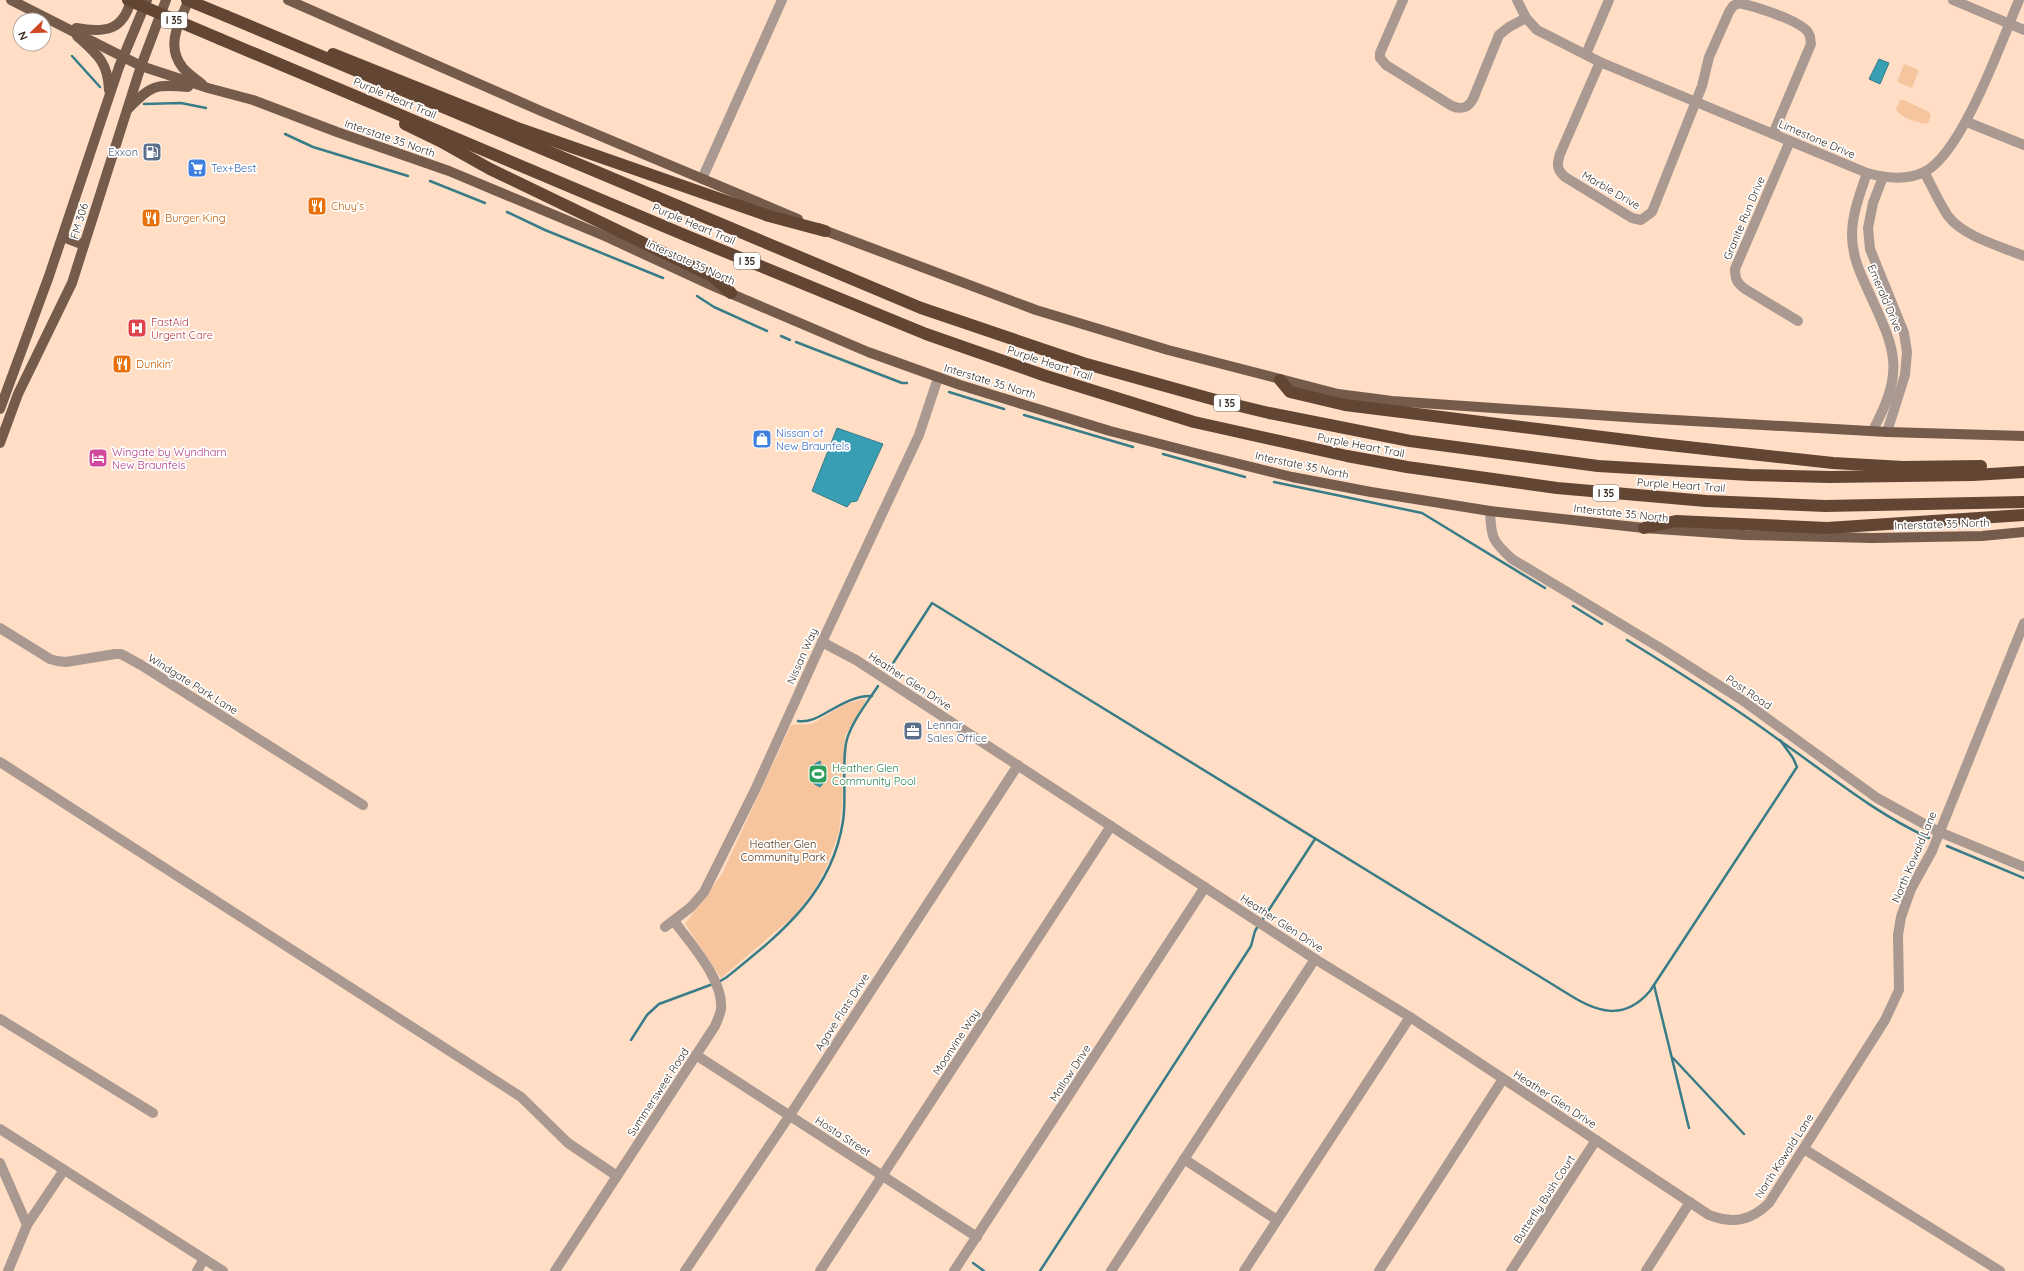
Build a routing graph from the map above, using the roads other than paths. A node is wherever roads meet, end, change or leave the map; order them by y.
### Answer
1 (11, 0) edge
2 (129, 0) edge
3 (147, 0) edge
4 (166, 0) edge
5 (188, 0) edge
6 (288, 0) edge
7 (782, 0) edge
8 (1403, 0) edge
9 (1517, 0) edge
10 (1609, 0) edge
11 (1953, 0) edge
12 (2019, 0) edge
13 (226, 16) junction
14 (1526, 18) junction
15 (2009, 23) junction
16 (66, 27) junction
17 (2024, 30) edge
18 (1586, 54) junction
19 (123, 57) junction
20 (1600, 62) junction
21 (141, 66) junction
22 (310, 76) junction
23 (208, 88) junction
24 (109, 99) junction
25 (1695, 101) junction
26 (126, 111) junction
27 (1967, 122) junction
28 (1773, 134) junction
29 (1790, 141) junction
30 (2024, 145) edge
31 (1924, 172) junction
32 (1867, 173) junction
33 (1883, 177) junction
34 (702, 179) junction
35 (825, 231) junction
36 (63, 237) junction
37 (84, 245) junction
38 (2024, 256) edge
39 (731, 293) junction
40 (1798, 321) dead end
41 (938, 378) junction
42 (1280, 380) junction
43 (0, 409) edge
44 (1873, 430) junction
45 (1887, 432) junction
46 (2024, 436) edge
47 (0, 443) edge
48 (2024, 464) edge
49 (2024, 472) edge
50 (2024, 502) edge
51 (1490, 511) junction
52 (2024, 515) edge
53 (1644, 528) junction
54 (2024, 532) edge
55 (2024, 623) edge
56 (0, 628) edge
57 (822, 642) junction
58 (0, 762) edge
59 (1018, 765) junction
60 (363, 805) dead end
61 (1112, 826) junction
62 (1939, 832) junction
63 (2024, 867) edge
64 (1205, 887) junction
65 (674, 921) junction
66 (665, 927) dead end
67 (1315, 959) junction
68 (1410, 1017) junction
69 (0, 1019) edge
70 (696, 1054) junction
71 (1503, 1079) junction
72 (153, 1113) dead end
73 (790, 1115) junction
74 (0, 1129) edge
75 (1596, 1140) junction
76 (1804, 1149) junction
77 (1184, 1159) junction
78 (0, 1163) edge
79 (64, 1170) junction
80 (617, 1176) junction
81 (884, 1177) junction
82 (1690, 1202) junction
83 (1277, 1220) junction
84 (1731, 1221) joint
85 (27, 1224) junction
86 (977, 1237) junction
87 (204, 1259) junction
88 (8, 1271) edge
89 (197, 1271) edge
90 (223, 1271) edge
91 (556, 1271) edge
92 (685, 1271) edge
93 (820, 1271) edge
94 (954, 1271) edge
95 (1111, 1271) edge
96 (1244, 1271) edge
97 (1379, 1271) edge
98 (1511, 1271) edge
99 (1646, 1271) edge
100 (2000, 1271) edge

1 - 16 main road, Interstate 35 North
2 - 16 main road
2 - 22 highway, Purple Heart Trail / I 35, bridge
3 - 19 main road, FM 306 / FM 306
4 - 21 main road, FM 306 / FM 306
5 - 13 highway, Purple Heart Trail / I 35, bridge
5 - 23 main road
6 - 34 main road
7 - 34 street
8 - 14 street
9 - 14 street, Limestone Drive
10 - 18 street
11 - 15 street
12 - 15 street, Limestone Drive
13 - 35 highway
13 - 49 highway, Purple Heart Trail / I 35
14 - 18 street, Limestone Drive
15 - 17 street
15 - 27 street, Limestone Drive
16 - 19 main road, Interstate 35 North
16 - 24 main road
18 - 20 street, Limestone Drive
19 - 21 main road, Interstate 35 North
19 - 24 main road, FM 306 / FM 306
20 - 25 street, Limestone Drive
20 - 25 street, Marble Drive
21 - 23 main road, Interstate 35 North
21 - 26 main road, FM 306 / FM 306
22 - 39 highway
22 - 50 highway, Purple Heart Trail / I 35
23 - 26 main road
23 - 39 main road, Interstate 35 North
24 - 36 main road, FM 306 / FM 306
25 - 28 street, Limestone Drive
25 - 28 street
26 - 37 main road, FM 306 / FM 306
27 - 30 street
27 - 31 street, Limestone Drive
28 - 29 street, Limestone Drive
29 - 32 street, Limestone Drive
29 - 40 street, Granite Run Drive
31 - 33 street, Limestone Drive
31 - 38 street
32 - 33 street, Limestone Drive
32 - 44 street, Emerald Drive
33 - 45 street, Emerald Drive
34 - 35 main road
35 - 42 main road
36 - 37 main road
36 - 43 main road, FM 306 / FM 306
37 - 47 main road, FM 306 / FM 306
39 - 41 main road, Interstate 35 North
41 - 51 main road, Interstate 35 North
41 - 57 street, Nissan Way
42 - 44 main road
42 - 48 highway
44 - 45 main road
45 - 46 main road
51 - 53 main road, Interstate 35 North
51 - 62 street, Post Road
52 - 53 highway
53 - 54 main road, Interstate 35 North
55 - 62 street, North Kowald Lane
56 - 60 street, Windgate Park Lane
57 - 59 street, Heather Glen Drive
57 - 65 street, Nissan Way
58 - 80 street
59 - 61 street, Heather Glen Drive
59 - 73 street, Agave Flats Drive
61 - 64 street, Heather Glen Drive
61 - 81 street, Moonvine Way
62 - 63 street, Post Road
62 - 76 street, North Kowald Lane
64 - 67 street, Heather Glen Drive
64 - 86 street, Mallow Drive
65 - 66 street, Nissan Way
65 - 70 street, Summersweet Road
67 - 68 street, Heather Glen Drive
67 - 77 street
68 - 71 street, Heather Glen Drive
68 - 83 street
69 - 72 street
70 - 73 street, Hosta Street
70 - 80 street, Summersweet Road
71 - 75 street, Heather Glen Drive
71 - 97 street
73 - 81 street, Hosta Street
73 - 92 street, Agave Flats Drive
74 - 79 street
75 - 82 street, Heather Glen Drive
75 - 98 street, Butterfly Bush Court
76 - 84 street, North Kowald Lane
76 - 100 street
77 - 83 street
77 - 95 street
78 - 85 street
79 - 85 street
79 - 87 street
80 - 91 street, Summersweet Road
81 - 86 street, Hosta Street
81 - 93 street, Moonvine Way
82 - 84 street, Heather Glen Drive
82 - 99 street
83 - 96 street
85 - 88 street
86 - 94 street, Mallow Drive
87 - 89 street
87 - 90 street

